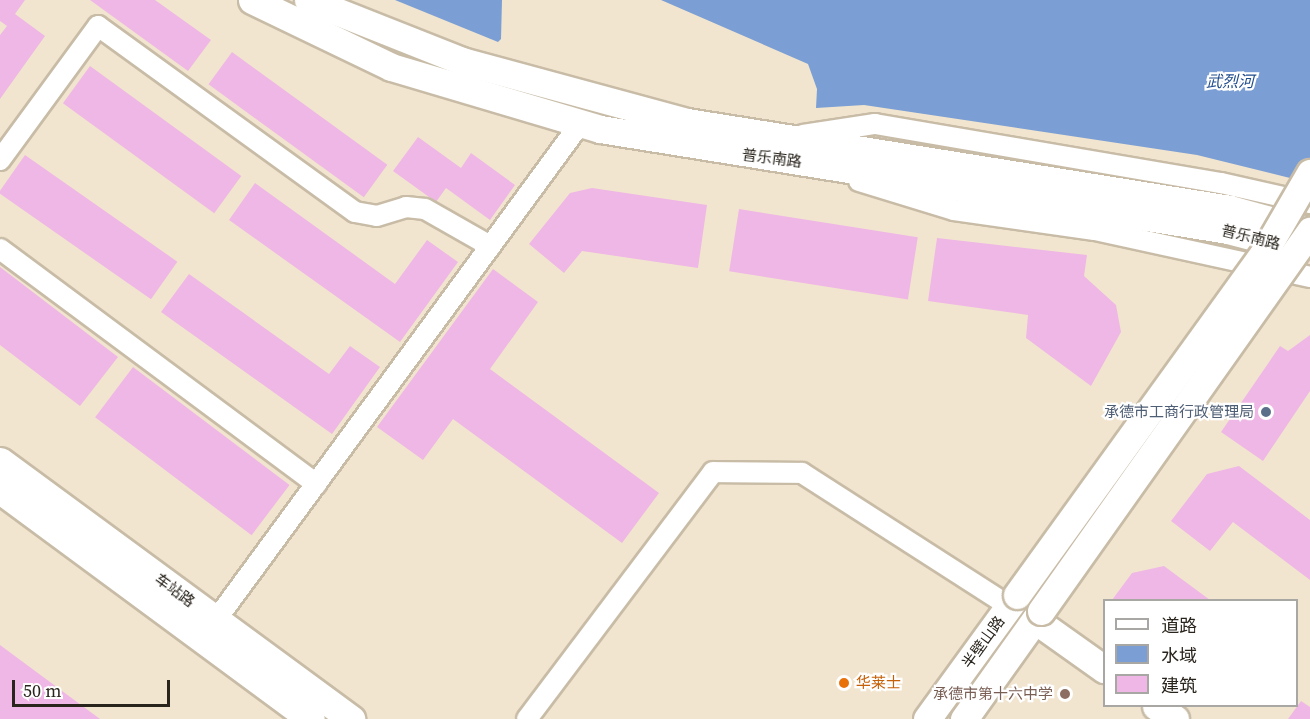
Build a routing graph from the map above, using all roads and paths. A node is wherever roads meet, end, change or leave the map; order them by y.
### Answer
1 (252, 0) edge
2 (308, 0) edge
3 (580, 124) junction
4 (791, 149) junction
5 (0, 160) edge
6 (1310, 173) edge
7 (1302, 202) edge
8 (1310, 231) edge
9 (490, 246) junction
10 (0, 249) edge
11 (1310, 252) edge
12 (1310, 278) edge
13 (0, 461) edge
14 (316, 484) junction
15 (0, 490) edge
16 (1013, 600) junction
17 (1038, 615) junction
18 (216, 620) junction
19 (1103, 668) edge
20 (1159, 707) edge
21 (311, 719) edge
22 (351, 719) edge
23 (527, 719) edge
24 (927, 719) edge
25 (964, 719) edge
26 (1175, 719) edge

1 - 3 main road, 普乐南路
2 - 4 main road, 普乐南路
3 - 4 main road, 普乐南路
3 - 9 street
4 - 7 street
4 - 8 main road, 普乐南路
4 - 11 main road, 普乐南路
4 - 12 street
5 - 9 street
6 - 7 main road, 半壁山路, bridge
7 - 16 main road, 半壁山路, bridge
8 - 17 main road, 半壁山路, bridge
9 - 14 street
10 - 14 street
13 - 18 main road, 车站路
14 - 18 street
15 - 21 main road, 车站路
16 - 23 street
16 - 24 main road, 半壁山路
17 - 19 main road
17 - 25 main road, 半壁山路
18 - 22 main road, 车站路
20 - 26 main road

